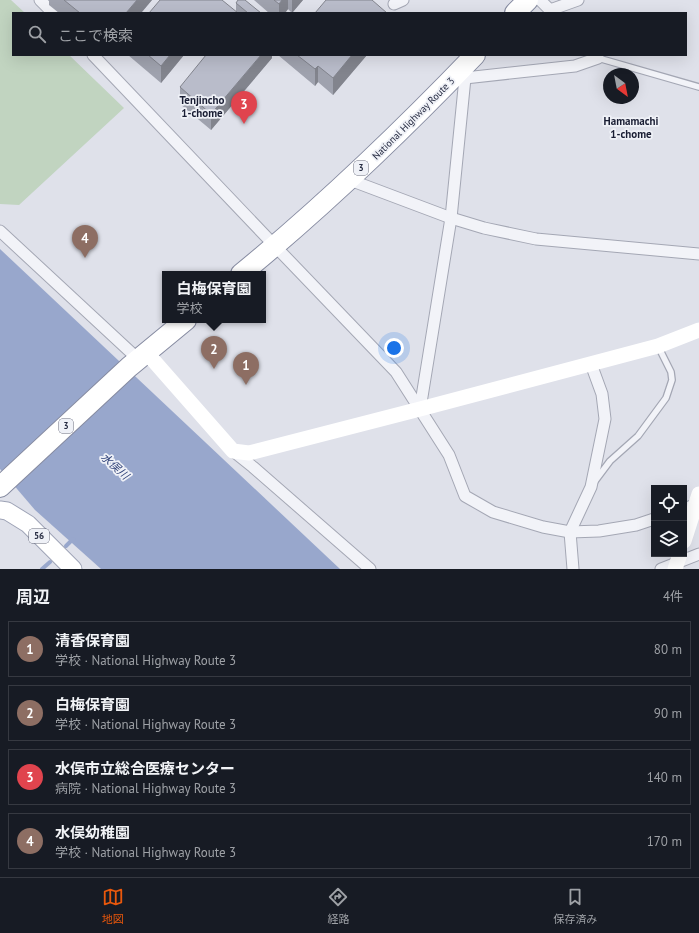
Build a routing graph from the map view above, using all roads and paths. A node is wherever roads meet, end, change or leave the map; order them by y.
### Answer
1 (40, 0) edge
2 (528, 0) edge
3 (540, 0) edge
4 (578, 0) edge
5 (52, 12) edge
6 (516, 12) edge
7 (552, 12) edge
8 (94, 56) edge
9 (474, 56) edge
10 (597, 57) edge
11 (461, 76) junction
12 (699, 87) edge
13 (350, 180) junction
14 (450, 218) junction
15 (0, 231) edge
16 (275, 246) junction
17 (699, 254) edge
18 (245, 271) edge
19 (182, 323) edge
20 (699, 330) edge
21 (658, 346) junction
22 (138, 359) junction
23 (591, 364) junction
24 (420, 409) junction
25 (233, 451) junction
26 (1, 486) edge
27 (591, 487) junction
28 (694, 503) edge
29 (0, 510) edge
30 (651, 520) edge
31 (687, 530) edge
32 (570, 532) junction
33 (699, 554) edge
34 (677, 562) edge
35 (73, 569) edge
36 (370, 569) edge
37 (573, 569) edge
38 (661, 569) edge

1 - 5 street
2 - 6 highway
3 - 7 street
4 - 7 street
8 - 16 street
9 - 11 highway, National Highway Route 3 / 3
10 - 11 street
10 - 12 lane
11 - 13 highway, National Highway Route 3 / 3
11 - 14 street
13 - 14 street
13 - 16 highway, National Highway Route 3 / 3
14 - 17 street
14 - 24 street
15 - 22 street
16 - 18 highway, National Highway Route 3 / 3
16 - 24 street
19 - 22 highway, 3
20 - 21 street
21 - 23 street
21 - 27 lane
22 - 25 street
22 - 26 highway, 3
23 - 24 street
23 - 27 street
24 - 25 street
24 - 32 street
25 - 36 street
27 - 32 street
28 - 31 street
29 - 35 main road, 56
30 - 32 street
32 - 37 street
33 - 34 street
34 - 38 street

